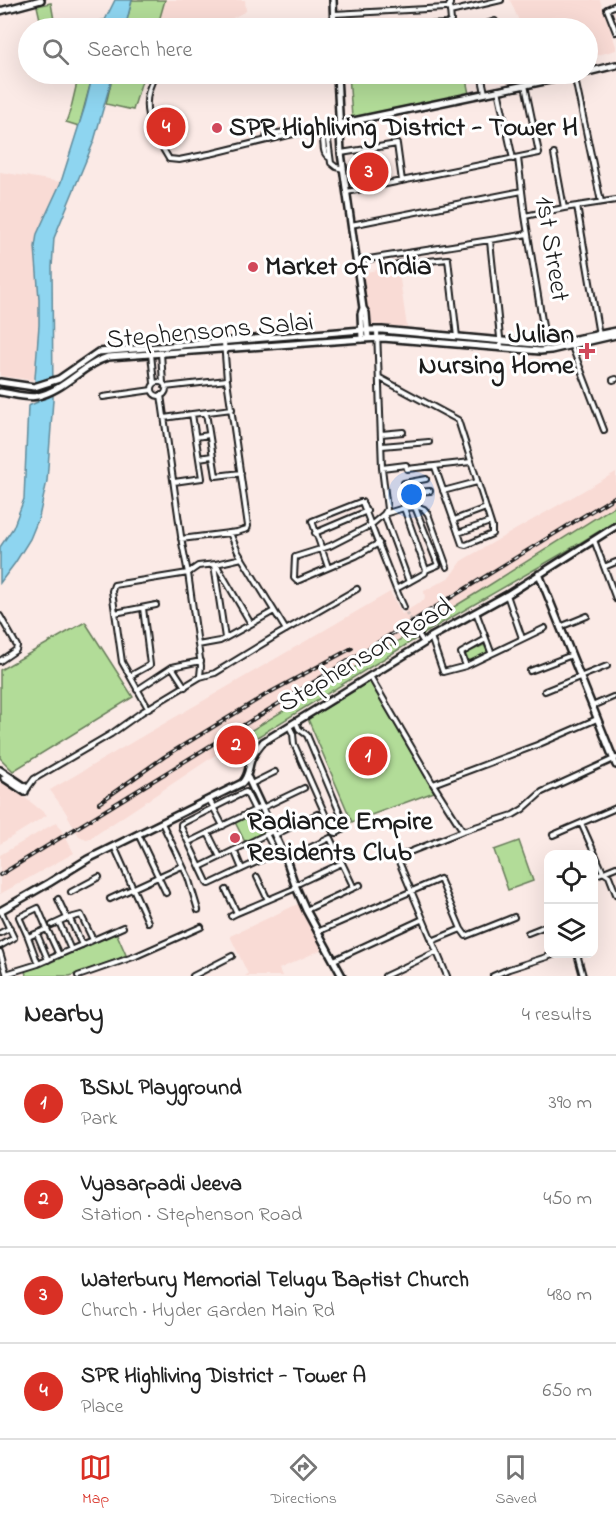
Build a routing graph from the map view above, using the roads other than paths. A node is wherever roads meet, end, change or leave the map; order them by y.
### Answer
1 (41, 0) edge
2 (333, 0) edge
3 (450, 0) edge
4 (501, 0) edge
5 (616, 5) edge
6 (449, 10) junction
7 (0, 11) edge
8 (333, 14) junction
9 (333, 18) edge
10 (450, 18) edge
11 (615, 29) edge
12 (616, 65) edge
13 (598, 70) edge
14 (151, 84) edge
15 (337, 84) edge
16 (483, 84) edge
17 (530, 84) edge
18 (578, 84) edge
19 (525, 85) junction
20 (498, 90) junction
21 (485, 93) junction
22 (339, 125) junction
23 (327, 133) dead end
24 (267, 140) junction
25 (341, 153) junction
26 (554, 154) dead end
27 (330, 158) junction
28 (516, 159) junction
29 (344, 169) junction
30 (402, 181) junction
31 (522, 191) junction
32 (347, 192) junction
33 (616, 200) edge
34 (602, 202) junction
35 (577, 206) junction
36 (564, 208) junction
37 (525, 216) junction
38 (351, 225) junction
39 (528, 234) junction
40 (490, 241) junction
41 (356, 261) junction
42 (398, 264) dead end
43 (364, 330) junction
44 (377, 330) junction
45 (616, 333) edge
46 (599, 335) junction
47 (365, 338) junction
48 (377, 338) junction
49 (457, 338) junction
50 (224, 342) junction
51 (465, 342) junction
52 (571, 343) junction
53 (500, 345) junction
54 (546, 345) junction
55 (224, 349) junction
56 (161, 353) junction
57 (151, 354) junction
58 (380, 378) junction
59 (227, 380) junction
60 (0, 382) edge
61 (154, 384) junction
62 (164, 385) junction
63 (152, 390) junction
64 (0, 392) edge
65 (161, 395) junction
66 (103, 397) dead end
67 (232, 409) junction
68 (206, 412) junction
69 (192, 414) junction
70 (164, 418) junction
71 (604, 430) dead end
72 (403, 432) dead end
73 (381, 434) junction
74 (209, 435) junction
75 (196, 438) junction
76 (429, 442) dead end
77 (382, 446) junction
78 (212, 456) junction
79 (199, 458) junction
80 (471, 462) junction
81 (435, 467) junction
82 (382, 468) junction
83 (241, 473) junction
84 (426, 479) dead end
85 (174, 482) junction
86 (477, 482) junction
87 (430, 491) dead end
88 (444, 491) junction
89 (404, 493) junction
90 (414, 506) junction
91 (404, 508) junction
92 (486, 508) junction
93 (367, 511) junction
94 (384, 514) junction
95 (454, 520) junction
96 (490, 522) junction
97 (371, 525) junction
98 (616, 526) edge
99 (230, 533) junction
100 (315, 533) junction
101 (458, 533) junction
102 (181, 539) junction
103 (594, 540) junction
104 (379, 543) junction
105 (321, 549) junction
106 (242, 558) junction
107 (616, 562) edge
108 (215, 564) junction
109 (328, 567) junction
110 (447, 567) dead end
111 (604, 567) junction
112 (426, 570) junction
113 (188, 573) junction
114 (539, 574) junction
115 (409, 582) junction
116 (357, 589) dead end
117 (396, 589) junction
118 (507, 595) junction
119 (616, 599) edge
120 (156, 605) dead end
121 (404, 607) tunnel mouth
122 (143, 608) junction
123 (274, 610) junction
124 (476, 612) junction
125 (115, 613) junction
126 (0, 616) edge
127 (587, 616) dead end
128 (251, 624) junction
129 (560, 627) junction
130 (545, 628) dead end
131 (415, 629) tunnel mouth
132 (286, 630) junction
133 (430, 637) junction
134 (225, 638) junction
135 (522, 638) junction
136 (486, 639) junction
137 (423, 643) junction
138 (198, 645) junction
139 (492, 652) junction
140 (572, 655) junction
141 (0, 661) edge
142 (201, 662) junction
143 (466, 666) junction
144 (607, 666) dead end
145 (172, 667) junction
146 (530, 671) dead end
147 (130, 676) junction
148 (370, 676) junction
149 (200, 677) junction
150 (580, 677) junction
151 (185, 687) junction
152 (137, 690) junction
153 (545, 691) dead end
154 (613, 697) dead end
155 (592, 706) junction
156 (148, 708) junction
157 (597, 719) junction
158 (297, 724) junction
159 (290, 728) junction
160 (303, 732) junction
161 (293, 736) junction
162 (615, 760) edge
163 (0, 772) edge
164 (275, 772) dead end
165 (249, 781) junction
166 (434, 784) junction
167 (304, 788) dead end
168 (26, 790) joint
169 (209, 800) junction
170 (213, 807) junction
171 (262, 807) junction
172 (616, 808) edge
173 (255, 810) junction
174 (317, 814) dead end
175 (162, 822) junction
176 (582, 823) junction
177 (223, 826) junction
178 (464, 831) junction
179 (208, 833) junction
180 (274, 833) junction
181 (138, 834) junction
182 (267, 834) junction
183 (553, 835) dead end
184 (189, 843) junction
185 (114, 845) junction
186 (234, 850) junction
187 (220, 857) junction
188 (286, 859) junction
189 (342, 863) junction
190 (182, 866) junction
191 (200, 867) junction
192 (616, 867) edge
193 (242, 868) junction
194 (603, 872) junction
195 (598, 874) edge
196 (158, 876) junction
197 (99, 877) dead end
198 (257, 877) dead end
199 (360, 885) dead end
200 (296, 886) junction
201 (133, 888) junction
202 (354, 888) junction
203 (226, 890) dead end
204 (411, 891) junction
205 (71, 892) dead end
206 (166, 893) dead end
207 (616, 894) edge
208 (58, 899) dead end
209 (110, 899) dead end
210 (268, 900) junction
211 (198, 910) dead end
212 (306, 910) junction
213 (0, 911) edge
214 (237, 913) junction
215 (231, 916) dead end
216 (514, 917) dead end
217 (68, 919) junction
218 (423, 919) junction
219 (59, 922) junction
220 (148, 922) dead end
221 (52, 925) dead end
222 (123, 927) dead end
223 (201, 927) dead end
224 (544, 927) edge
225 (10, 928) junction
226 (47, 929) junction
227 (460, 929) junction
228 (317, 932) junction
229 (0, 933) edge
230 (528, 933) dead end
231 (37, 934) junction
232 (28, 937) junction
233 (93, 940) junction
234 (432, 941) junction
235 (82, 945) junction
236 (0, 946) edge
237 (71, 950) junction
238 (0, 952) edge
239 (436, 952) junction
240 (59, 955) junction
241 (232, 956) dead end
242 (544, 958) edge
243 (578, 958) edge
244 (48, 960) junction
245 (334, 960) junction
246 (38, 964) junction
247 (4, 973) edge
248 (78, 976) edge
249 (193, 976) edge
250 (342, 976) edge
251 (385, 976) edge
252 (447, 976) edge
253 (493, 976) edge
254 (583, 976) edge

1 - 7 main road
2 - 8 main road
3 - 6 street
4 - 6 street
5 - 11 street
6 - 8 street
6 - 10 street
8 - 9 main road
12 - 13 main road
14 - 24 street
15 - 22 main road
16 - 21 street
17 - 19 main road
18 - 34 street
19 - 20 main road
19 - 28 street
20 - 21 main road
20 - 28 street, 1st Street
21 - 22 main road
22 - 24 street
22 - 25 main road
23 - 27 street
24 - 27 street
25 - 29 main road
25 - 30 street
26 - 36 street
27 - 29 street
28 - 30 street
28 - 31 street, 1st Street
29 - 32 main road
30 - 32 street
31 - 37 street, 1st Street
31 - 38 street
32 - 38 main road
33 - 34 street
34 - 35 street
35 - 36 street
35 - 46 street
36 - 37 street
37 - 39 street, 1st Street
38 - 41 main road
39 - 40 street
39 - 54 street, 1st Street
40 - 41 street
40 - 53 street
41 - 43 main road
42 - 49 street
43 - 44 main road, Stephensons Salai
43 - 47 main road
43 - 50 main road, Stephensons Salai
44 - 48 street
44 - 49 main road, Stephensons Salai
45 - 46 main road
45 - 52 main road
46 - 52 main road
47 - 48 main road, Stephensons Salai
47 - 55 main road, Stephensons Salai
48 - 51 main road, Stephensons Salai
48 - 58 street
49 - 51 main road, Stephensons Salai
50 - 55 street
50 - 60 main road, Stephensons Salai
51 - 53 main road
52 - 53 main road
52 - 54 main road
52 - 71 street
53 - 54 main road
55 - 56 main road, Stephensons Salai
55 - 59 street
56 - 57 main road, Stephensons Salai
56 - 62 street
57 - 61 street
57 - 64 main road, Stephensons Salai
58 - 73 street
58 - 80 street
59 - 62 street
59 - 67 street
61 - 62 street
61 - 63 street
62 - 65 street
63 - 65 street
63 - 66 street
65 - 70 street
67 - 68 street
67 - 83 street
68 - 69 street
68 - 74 street
69 - 70 street
69 - 75 street
70 - 85 street
72 - 73 street
73 - 77 street
74 - 75 street
74 - 78 street
75 - 79 street
76 - 77 street
77 - 82 street
78 - 79 street
78 - 83 street
79 - 85 street
80 - 81 street
80 - 86 street
81 - 82 street
81 - 88 street
82 - 94 street
83 - 99 street
84 - 89 street
85 - 102 street
86 - 88 street
86 - 92 street
87 - 89 street
88 - 95 street
89 - 91 street
90 - 91 street
90 - 110 street
90 - 112 street
91 - 94 street
91 - 112 street
92 - 95 street
92 - 96 street
93 - 97 street
93 - 100 street
93 - 100 street
94 - 97 street
94 - 115 street
95 - 101 street
96 - 101 street
96 - 101 street
97 - 104 street
97 - 105 street
98 - 103 main road, Stephenson Road
99 - 102 street
99 - 106 street
100 - 105 street
102 - 113 street
103 - 111 street
103 - 114 main road, Stephenson Road
104 - 109 street
104 - 117 street
105 - 109 street
105 - 109 street
106 - 108 street
106 - 123 street
107 - 111 street
108 - 113 street
108 - 128 street
108 - 134 street
111 - 119 street
112 - 115 street
113 - 125 street
113 - 138 street
114 - 118 main road, Stephenson Road
114 - 129 main road
115 - 117 street
116 - 132 street
117 - 121 street
118 - 124 main road, Stephenson Road
118 - 135 street
120 - 122 street
122 - 125 street
122 - 147 street
123 - 128 street
123 - 132 street
124 - 133 main road, Stephenson Road
124 - 136 street
125 - 147 street
126 - 141 street
127 - 129 street
128 - 134 street
129 - 140 main road
130 - 135 street
131 - 137 street
132 - 149 street
133 - 137 main road, Stephenson Road
133 - 143 street
134 - 138 street
135 - 139 street
136 - 139 street
136 - 143 street
137 - 148 main road, Stephenson Road
138 - 142 street
139 - 143 street
140 - 146 street
140 - 150 main road
142 - 145 street
142 - 149 street
144 - 150 street
145 - 151 street
145 - 152 street
147 - 152 street
148 - 158 main road, Stephenson Road
148 - 166 street
149 - 151 street
150 - 153 street
150 - 155 main road
151 - 156 street
152 - 156 street
154 - 155 street
155 - 157 main road
156 - 168 street
157 - 162 main road
157 - 166 street
158 - 159 main road, Stephenson Road
158 - 160 street
159 - 161 street
159 - 165 main road, Stephenson Road
160 - 161 street
160 - 161 street
162 - 178 street
163 - 168 main road
164 - 165 street
165 - 169 main road
165 - 171 main road
166 - 178 street
167 - 171 street
169 - 170 street
169 - 175 main road
170 - 173 street
170 - 177 street
170 - 184 street
171 - 173 street
171 - 180 main road
172 - 176 street
173 - 177 street
174 - 180 street
175 - 181 main road
175 - 190 street
176 - 183 street
176 - 194 street
177 - 179 street
178 - 204 street
179 - 184 street
179 - 187 street
180 - 182 street
180 - 188 main road
181 - 185 main road
181 - 196 street
182 - 186 street
182 - 193 street
184 - 191 street
185 - 201 street
185 - 213 main road
186 - 187 street
186 - 193 street
187 - 191 street
188 - 189 street
188 - 200 main road
189 - 200 street
189 - 202 street
190 - 196 street
190 - 211 street
191 - 193 street
192 - 194 street
194 - 195 street
194 - 207 street
196 - 201 street
196 - 206 street
197 - 205 street
198 - 210 street
199 - 202 street
200 - 210 street
200 - 212 main road
201 - 209 street
201 - 220 street
202 - 212 street
203 - 214 street
204 - 218 street
204 - 227 street
204 - 228 street
208 - 217 street
210 - 214 street
212 - 228 main road
213 - 225 street
214 - 215 street
216 - 227 street
217 - 219 street
217 - 233 street
217 - 235 street
218 - 234 street
218 - 245 street
219 - 221 street
219 - 237 street
222 - 233 street
223 - 248 street
224 - 230 street
225 - 229 street
225 - 236 street
226 - 231 street
226 - 232 street
226 - 240 street
227 - 234 street
228 - 245 main road
231 - 232 street
231 - 244 street
232 - 246 street
233 - 235 street
234 - 239 street
235 - 237 street
237 - 240 street
238 - 247 street
239 - 251 street
239 - 252 street
240 - 244 street
241 - 249 street
242 - 253 street
243 - 254 street
244 - 246 street
245 - 250 main road
246 - 247 street

